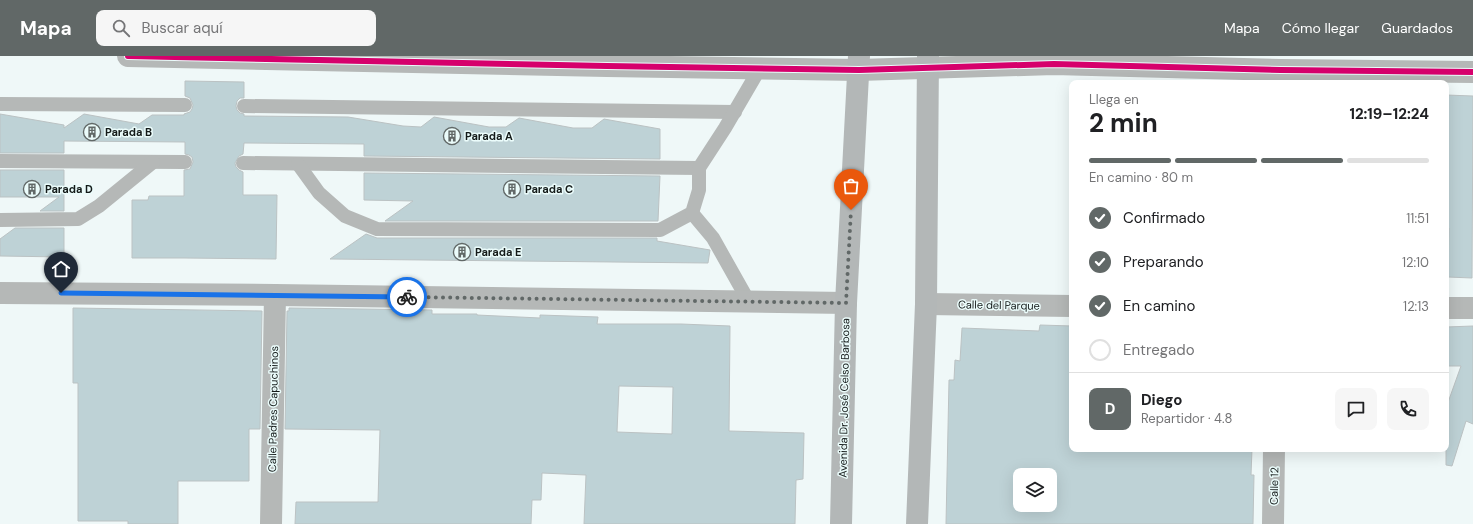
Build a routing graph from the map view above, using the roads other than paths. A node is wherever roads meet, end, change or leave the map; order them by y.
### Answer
1 (128, 56) edge
2 (159, 56) edge
3 (384, 59) edge
4 (1054, 60) edge
5 (607, 61) edge
6 (928, 61) edge
7 (859, 63) edge
8 (760, 68) junction
9 (1281, 70) edge
10 (1473, 72) edge
11 (0, 104) edge
12 (185, 105) dead end
13 (244, 106) dead end
14 (735, 112) junction
15 (0, 161) edge
16 (153, 162) junction
17 (185, 162) dead end
18 (243, 163) dead end
19 (298, 164) junction
20 (699, 168) junction
21 (692, 213) junction
22 (0, 220) edge
23 (0, 293) edge
24 (275, 295) junction
25 (749, 302) junction
26 (846, 303) junction
27 (926, 304) junction
28 (1069, 306) edge
29 (1449, 308) edge
30 (1473, 308) edge
31 (1274, 452) edge
32 (271, 524) edge
33 (841, 524) edge
34 (917, 524) edge
35 (1273, 524) edge

1 - 2 street
2 - 3 street
3 - 5 street
4 - 6 street
4 - 9 street
5 - 8 street
6 - 7 street
6 - 27 main road
7 - 8 street
7 - 26 main road, Avenida Dr. José Celso Barbosa
8 - 14 lane
9 - 10 street
11 - 12 lane
13 - 14 lane
14 - 20 lane
15 - 16 lane
16 - 17 lane
16 - 22 lane
18 - 19 lane
19 - 20 lane
19 - 21 lane
20 - 21 lane
21 - 25 lane
23 - 24 street
24 - 25 street
24 - 32 street, Calle Padres Capuchinos
25 - 26 street
26 - 33 main road, Avenida Dr. José Celso Barbosa
27 - 28 street, Calle del Parque
27 - 34 main road
29 - 30 street
31 - 35 street, Calle 12

